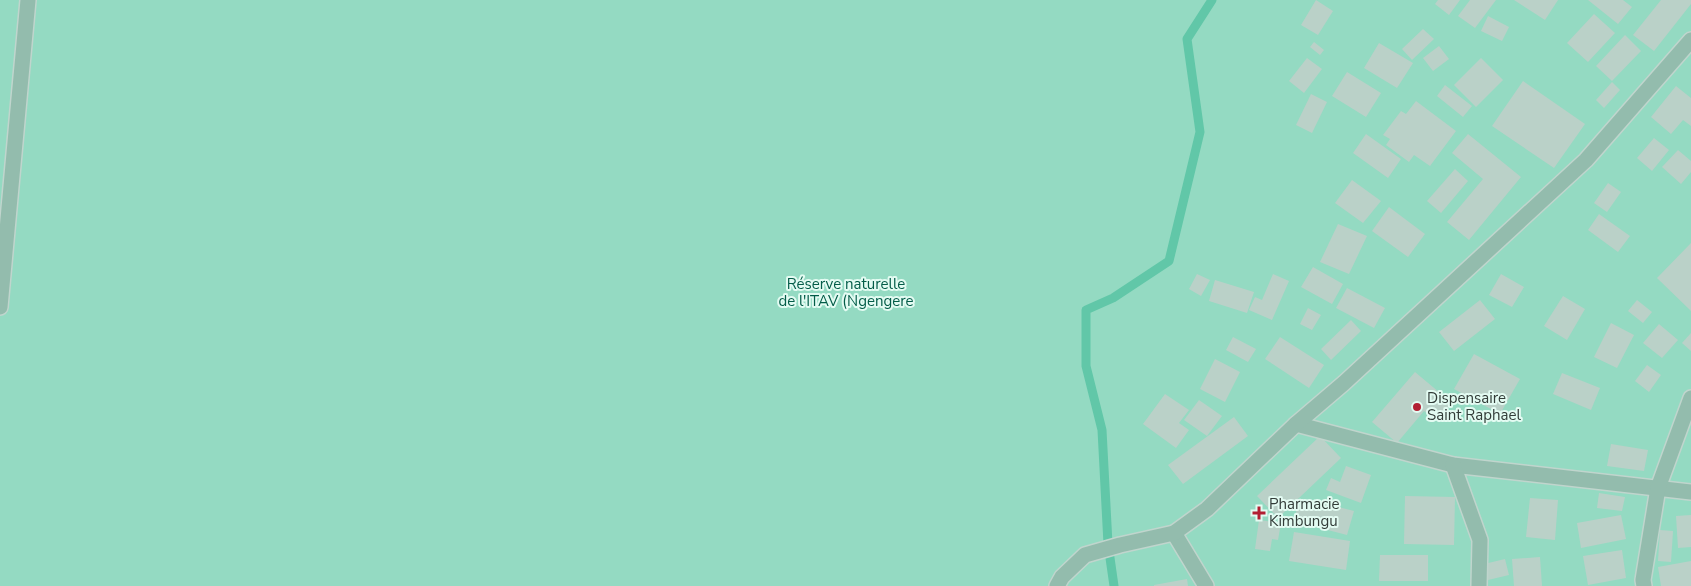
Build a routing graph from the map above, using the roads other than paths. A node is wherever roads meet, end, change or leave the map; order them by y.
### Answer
1 (28, 0) edge
2 (1691, 40) edge
3 (0, 307) edge
4 (1691, 398) edge
5 (1296, 424) junction
6 (1453, 465) junction
7 (1658, 488) junction
8 (1691, 492) edge
9 (1174, 533) junction
10 (1057, 586) edge
11 (1206, 586) edge
12 (1479, 586) edge
13 (1644, 586) edge

1 - 3 street
2 - 5 street
4 - 7 street
5 - 6 street
5 - 9 street
6 - 7 street
6 - 12 street
7 - 8 street
7 - 13 street
9 - 10 street
9 - 11 street

